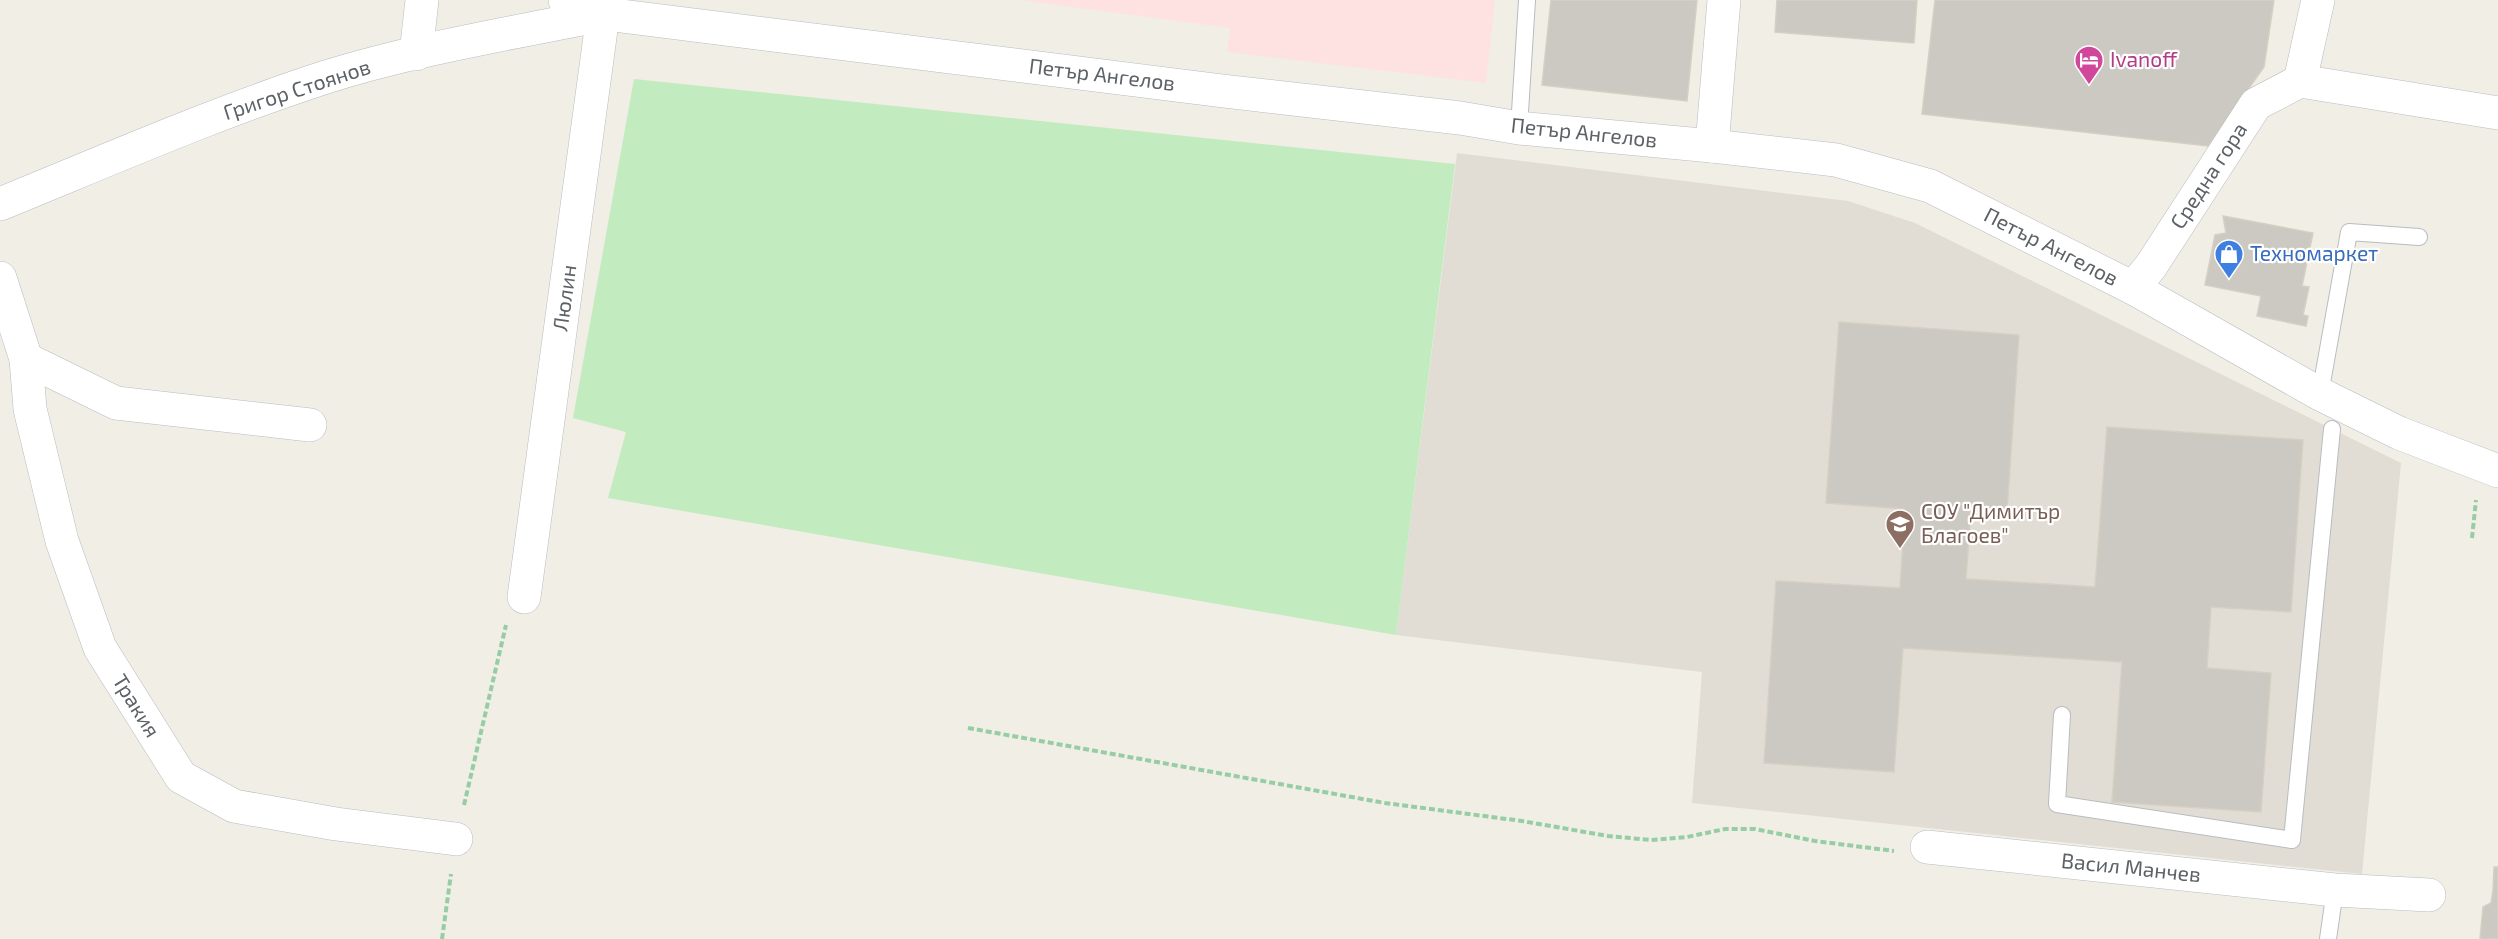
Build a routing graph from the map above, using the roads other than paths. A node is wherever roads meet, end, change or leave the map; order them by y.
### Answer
1 (422, 0) edge
2 (565, 0) edge
3 (1527, 0) edge
4 (1724, 0) edge
5 (2319, 0) edge
6 (605, 7) edge
7 (416, 54) junction
8 (2300, 81) junction
9 (2498, 113) edge
10 (1519, 128) junction
11 (1712, 146) junction
12 (0, 204) edge
13 (2419, 237) dead end
14 (0, 278) edge
15 (2133, 288) junction
16 (26, 359) junction
17 (2320, 394) junction
18 (310, 424) dead end
19 (2332, 429) dead end
20 (2498, 471) edge
21 (524, 597) road end
22 (2062, 715) dead end
23 (456, 839) road end
24 (1927, 847) road end
25 (2335, 890) junction
26 (2429, 895) dead end
27 (2328, 939) edge

1 - 7 street
2 - 6 street
3 - 10 lane
4 - 11 street
5 - 8 street
6 - 7 street, Григор Стоянов
6 - 10 street, Петър Ангелов
6 - 21 street, Люлин
7 - 12 street, Григор Стоянов
8 - 9 street
8 - 15 street, Средна гора
10 - 11 street, Петър Ангелов
11 - 15 street, Петър Ангелов
13 - 17 lane
14 - 16 street, Тракия
15 - 17 street, Петър Ангелов
16 - 18 street
16 - 23 street, Тракия
17 - 20 street, Петър Ангелов
19 - 22 lane
24 - 25 street, Васил Манчев
25 - 26 street, Васил Манчев
25 - 27 lane

